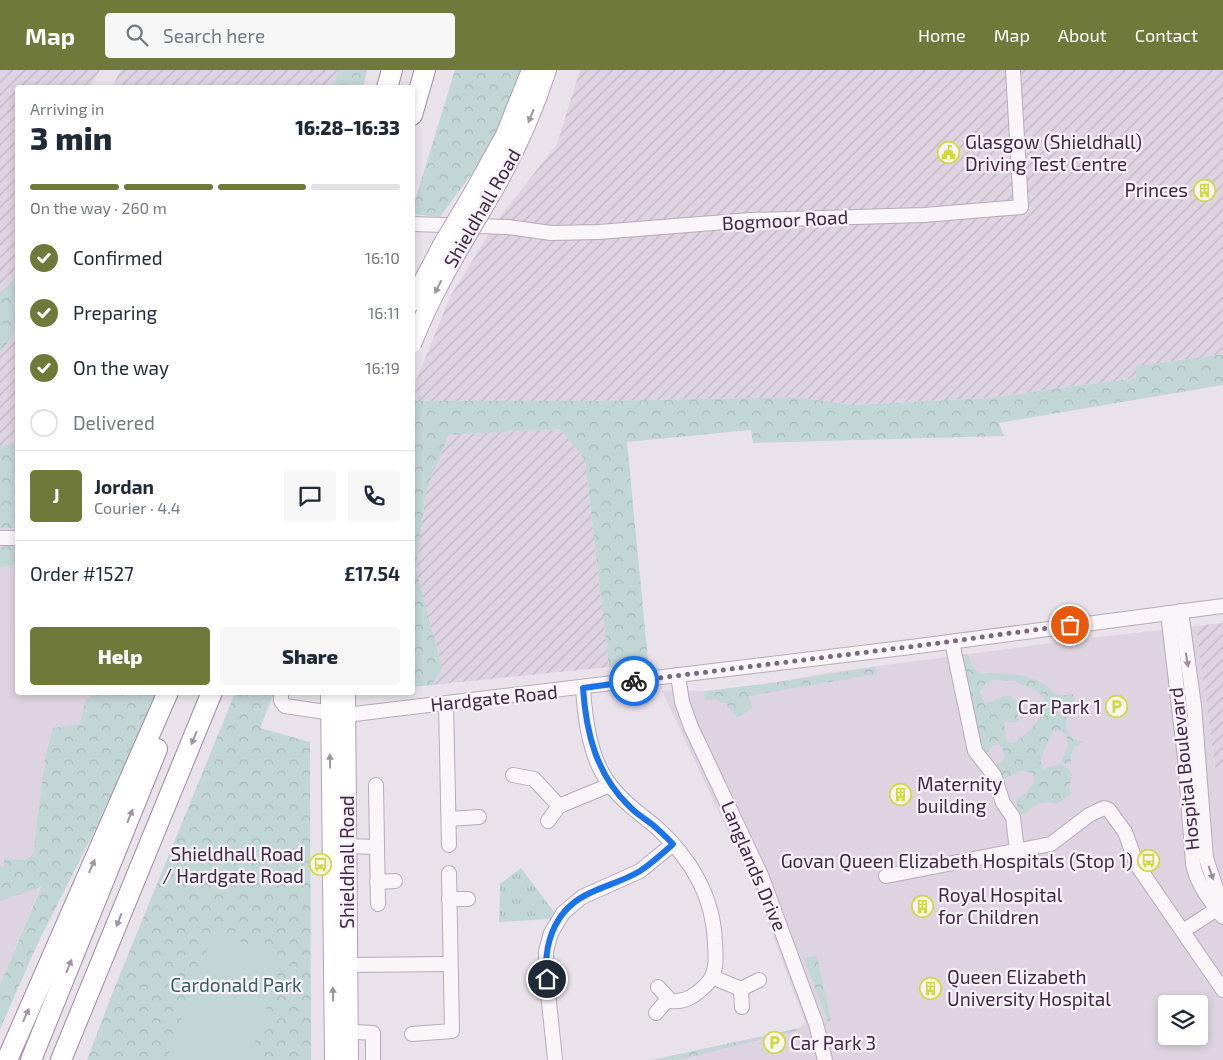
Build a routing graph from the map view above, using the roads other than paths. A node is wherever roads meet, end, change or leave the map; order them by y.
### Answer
1 (392, 70) edge
2 (425, 70) edge
3 (531, 70) edge
4 (547, 70) edge
5 (1013, 70) edge
6 (388, 85) edge
7 (415, 104) edge
8 (481, 196) junction
9 (415, 224) edge
10 (415, 296) edge
11 (415, 337) edge
12 (0, 538) edge
13 (15, 538) edge
14 (1223, 606) edge
15 (1174, 612) junction
16 (952, 642) junction
17 (678, 675) junction
18 (583, 688) junction
19 (167, 695) edge
20 (179, 695) edge
21 (211, 695) edge
22 (281, 695) edge
23 (331, 695) edge
24 (345, 695) edge
25 (446, 704) junction
26 (338, 714) junction
27 (513, 775) dead end
28 (376, 785) dead end
29 (610, 785) junction
30 (559, 806) junction
31 (480, 817) dead end
32 (449, 819) junction
33 (548, 821) dead end
34 (673, 844) junction
35 (449, 845) dead end
36 (347, 846) junction
37 (376, 846) junction
38 (1017, 850) junction
39 (449, 873) dead end
40 (886, 876) dead end
41 (396, 881) dead end
42 (377, 882) junction
43 (449, 899) junction
44 (468, 900) dead end
45 (378, 904) dead end
46 (1221, 907) edge
47 (1182, 931) junction
48 (450, 964) junction
49 (347, 965) junction
50 (712, 977) junction
51 (759, 980) dead end
52 (658, 987) dead end
53 (741, 989) junction
54 (1223, 990) edge
55 (668, 998) junction
56 (742, 1007) dead end
57 (656, 1013) dead end
58 (341, 1031) junction
59 (412, 1034) dead end
60 (555, 1059) edge
61 (7, 1060) edge
62 (31, 1060) edge
63 (62, 1060) edge
64 (334, 1060) edge
65 (349, 1060) edge
66 (373, 1060) edge
67 (825, 1060) edge

1 - 6 highway
2 - 7 highway
3 - 8 main road, Shieldhall Road
4 -> 8 main road, Shieldhall Road
5 - 9 street, Bogmoor Road
8 - 10 main road, Shieldhall Road, bridge
8 -> 11 main road, Shieldhall Road, bridge
12 - 13 street
14 - 15 street, Hardgate Road
15 - 16 street, Hardgate Road
15 - 46 street, Hospital Boulevard
16 - 17 street, Hardgate Road
16 - 38 street
17 - 18 street, Hardgate Road
17 - 67 street, Langlands Drive
18 - 25 street, Hardgate Road
18 - 29 street
61 -> 19 highway
62 -> 20 highway
21 -> 63 highway
22 - 26 street, Hardgate Road
23 - 26 main road, Shieldhall Road
24 - 26 main road, Shieldhall Road
25 - 26 street, Hardgate Road
25 - 32 street
26 - 36 main road, Shieldhall Road
58 -> 26 main road, Shieldhall Road
27 - 30 street
28 - 37 street
29 - 30 street
29 - 34 street
30 - 33 street
31 - 32 street
32 - 35 street
34 - 50 street
34 - 60 street
36 - 37 street
36 - 49 main road, Shieldhall Road
37 - 42 street
38 - 40 street
38 - 47 street
39 - 43 street
41 - 42 street
42 - 45 street
43 - 44 street
43 - 48 street
46 - 47 street
47 - 54 street
48 - 49 street
48 - 59 street
49 - 58 main road, Shieldhall Road
50 - 53 street
50 - 55 street
51 - 53 street
52 - 55 street
53 - 56 street
55 - 57 street
58 - 64 main road, Shieldhall Road
58 - 65 main road, Shieldhall Road
58 - 66 street

